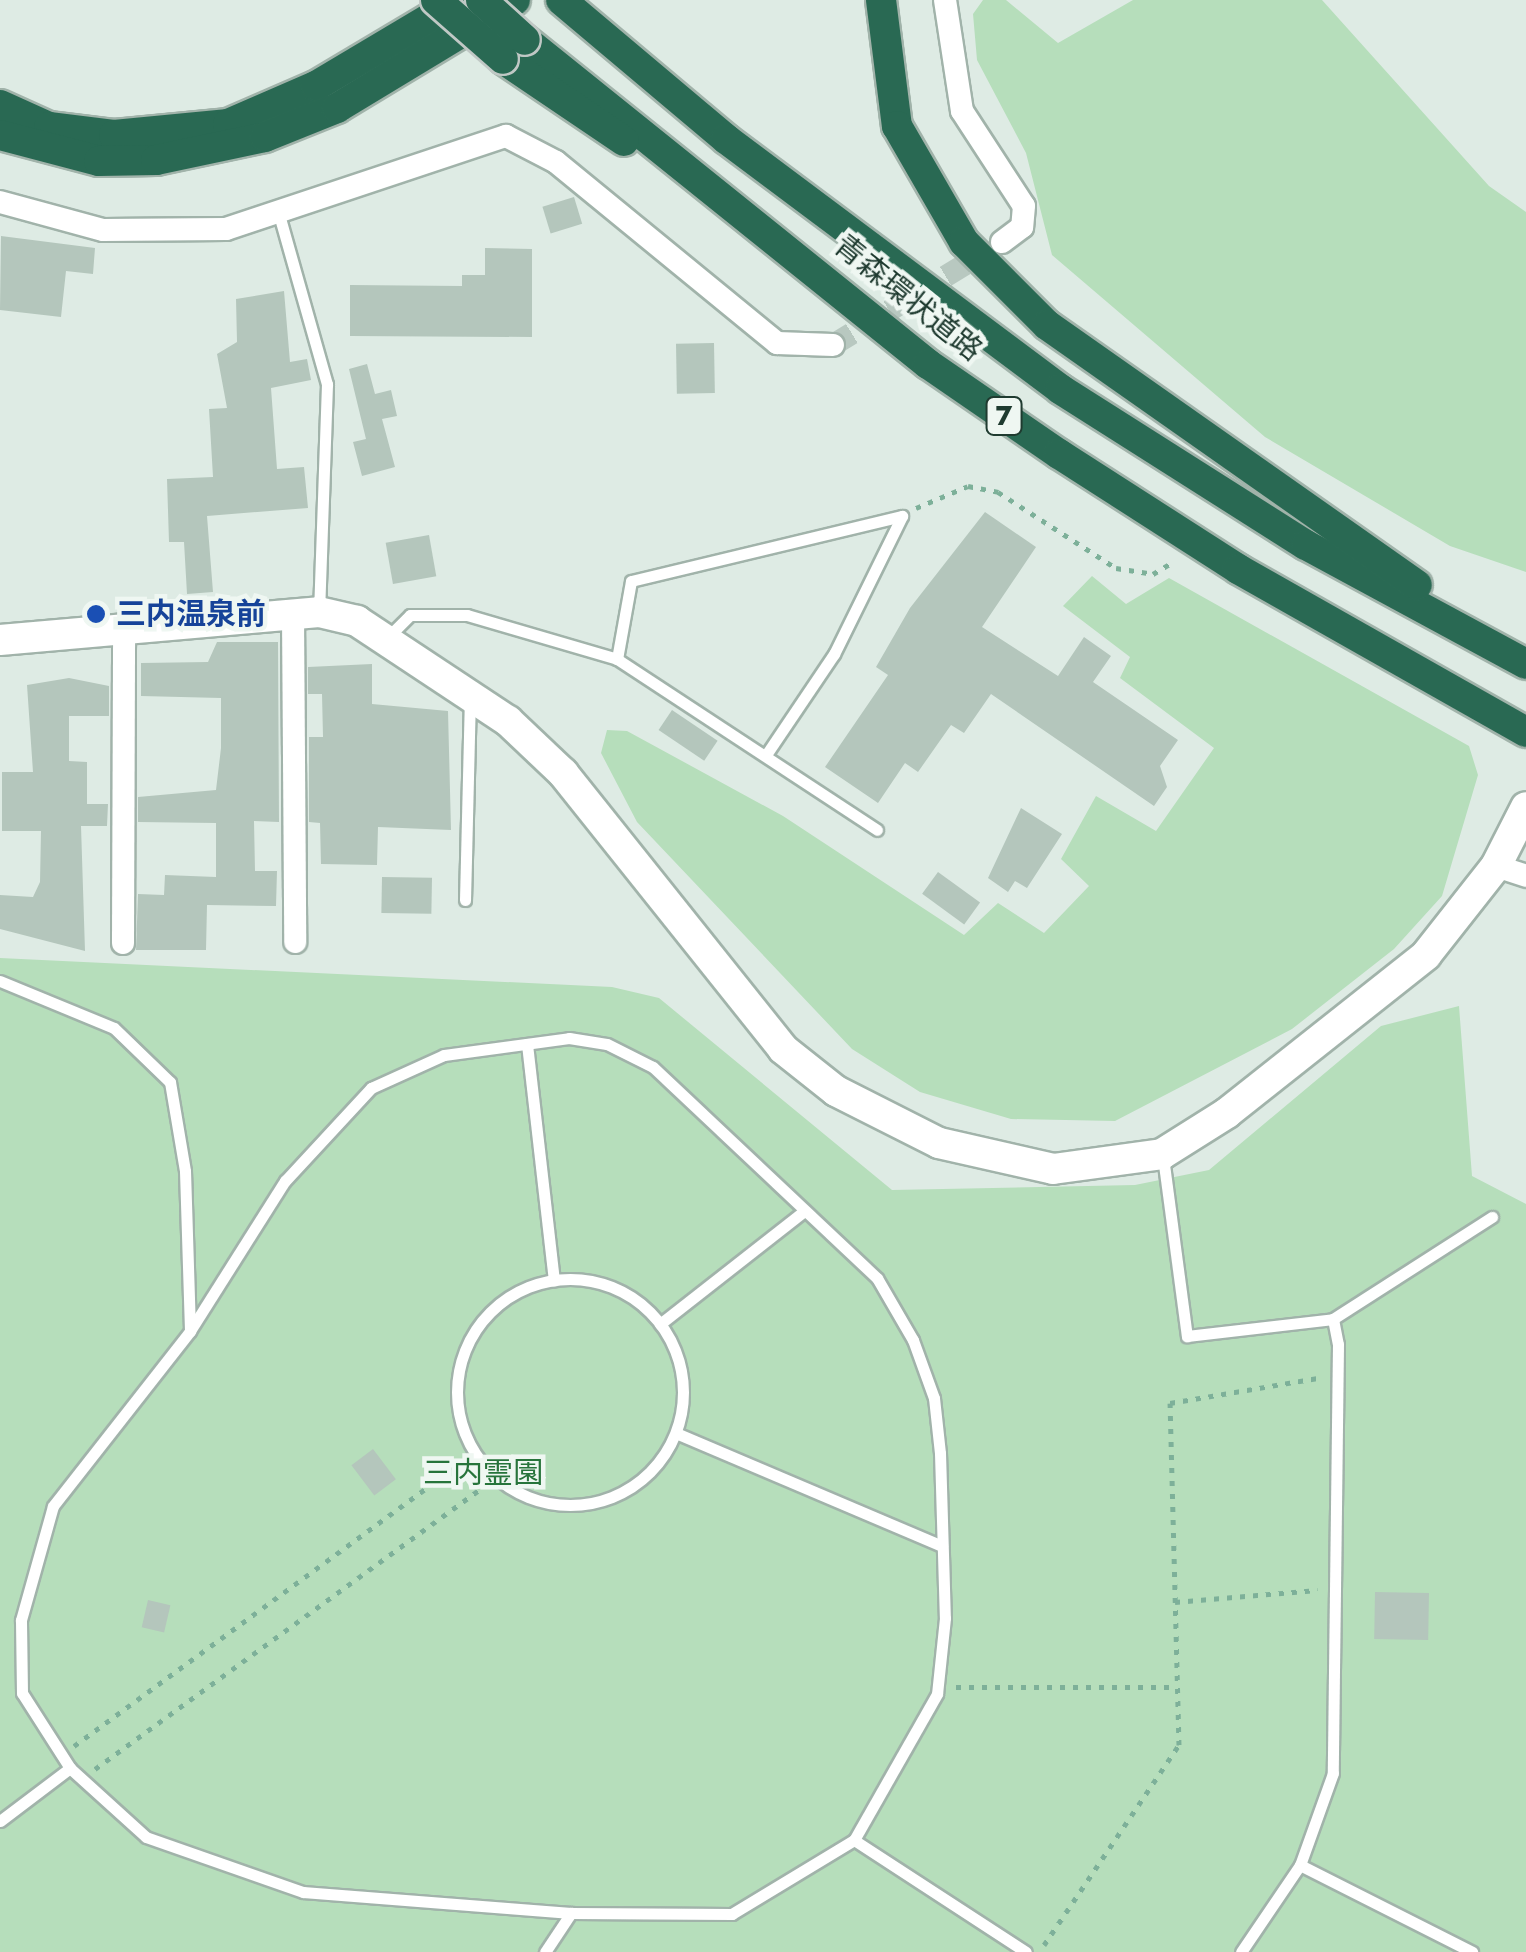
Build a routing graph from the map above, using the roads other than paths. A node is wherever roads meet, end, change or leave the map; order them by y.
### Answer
1 (436, 0) edge
2 (460, 0) edge
3 (481, 0) edge
4 (515, 0) edge
5 (881, 0) edge
6 (944, 0) edge
7 (564, 3) edge
8 (514, 49) junction
9 (0, 104) edge
10 (0, 134) edge
11 (0, 202) edge
12 (280, 218) junction
13 (1002, 242) tunnel mouth
14 (833, 345) tunnel mouth
15 (306, 613) junction
16 (124, 628) junction
17 (388, 638) junction
18 (0, 640) edge
19 (1515, 658) edge
20 (617, 659) junction
21 (470, 694) junction
22 (1526, 732) edge
23 (766, 755) junction
24 (1526, 807) edge
25 (876, 830) dead end
26 (1496, 866) junction
27 (1526, 876) edge
28 (465, 900) dead end
29 (295, 942) dead end
30 (123, 943) dead end
31 (0, 981) edge
32 (527, 1044) junction
33 (1162, 1154) junction
34 (803, 1212) junction
35 (1492, 1217) dead end
36 (554, 1280) junction
37 (1332, 1319) junction
38 (660, 1324) junction
39 (190, 1331) junction
40 (676, 1432) junction
41 (942, 1546) junction
42 (70, 1768) junction
43 (0, 1820) edge
44 (854, 1840) junction
45 (1300, 1865) junction
46 (570, 1913) junction
47 (546, 1952) edge
48 (1026, 1952) edge
49 (1241, 1952) edge
50 (1472, 1952) edge

1 - 8 highway, bridge
2 - 9 highway
3 - 8 highway, bridge
4 - 10 highway
5 - 19 highway
6 - 13 street
7 - 19 highway, 青森環状道路 / 7
8 - 22 highway, 青森環状道路 / 7
11 - 12 street
12 - 14 street
12 - 15 lane
15 - 16 street
15 - 17 street
15 - 29 street
16 - 18 street
16 - 30 street
17 - 20 lane
17 - 21 street
20 - 23 lane
20 - 23 lane
21 - 28 lane
21 - 33 street
23 - 25 lane
24 - 26 street
26 - 27 street
26 - 33 street
31 - 39 lane
32 - 34 lane
32 - 36 lane
32 - 39 lane
33 - 37 lane
34 - 38 lane
34 - 41 lane
35 - 37 lane
36 - 38 lane
36 - 40 lane
37 - 45 lane
38 - 40 lane
39 - 42 lane
40 - 41 lane
41 - 44 lane
42 - 43 lane
42 - 46 lane
44 - 46 lane
44 - 48 lane
45 - 49 lane
45 - 50 lane
46 - 47 lane

